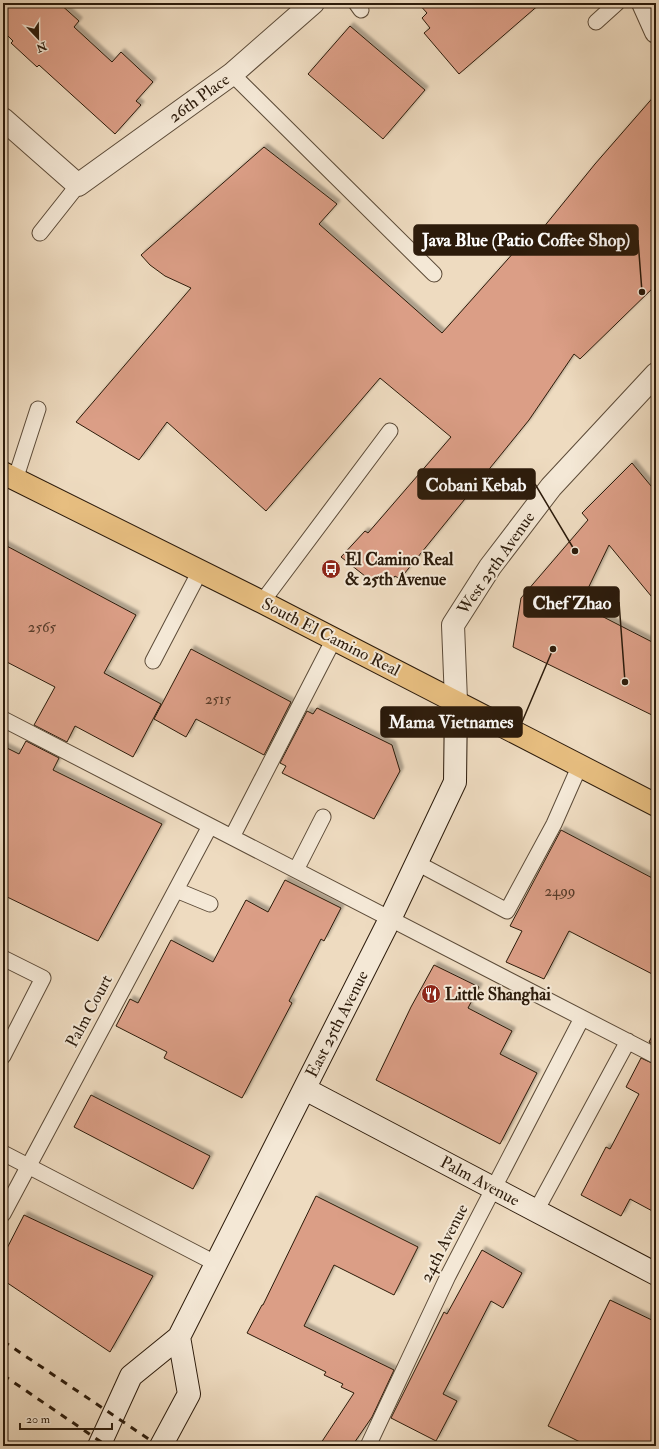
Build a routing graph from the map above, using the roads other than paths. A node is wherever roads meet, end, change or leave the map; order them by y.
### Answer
1 (313, 3) edge
2 (617, 3) edge
3 (643, 3) edge
4 (596, 22) dead end
5 (656, 32) edge
6 (232, 74) junction
7 (3, 119) edge
8 (78, 185) junction
9 (40, 232) dead end
10 (434, 274) dead end
11 (656, 374) edge
12 (38, 409) dead end
13 (390, 431) dead end
14 (9, 476) edge
15 (200, 571) junction
16 (262, 602) junction
17 (334, 639) junction
18 (153, 661) dead end
19 (456, 701) junction
20 (3, 719) edge
21 (580, 765) junction
22 (656, 805) edge
23 (323, 817) dead end
24 (210, 826) junction
25 (232, 837) junction
26 (417, 863) junction
27 (296, 870) junction
28 (176, 890) junction
29 (210, 904) dead end
30 (390, 919) junction
31 (3, 958) edge
32 (582, 1018) junction
33 (628, 1041) junction
34 (3, 1056) edge
35 (656, 1056) edge
36 (305, 1089) junction
37 (3, 1153) edge
38 (29, 1165) junction
39 (494, 1189) junction
40 (536, 1211) junction
41 (3, 1214) edge
42 (217, 1264) junction
43 (656, 1274) edge
44 (179, 1337) junction
45 (99, 1446) edge
46 (161, 1446) edge
47 (368, 1446) edge

1 - 6 street, 26th Place
2 - 4 lane
3 - 5 street
6 - 8 street, 26th Place
6 - 10 lane
7 - 8 street
8 - 9 lane
11 - 19 street, West 25th Avenue
12 - 14 lane
13 - 16 lane
14 - 15 main road, South El Camino Real
15 - 16 main road, South El Camino Real
15 - 18 lane
16 - 17 main road, South El Camino Real
17 - 19 main road, South El Camino Real
17 - 25 lane
19 - 21 main road, South El Camino Real
19 - 26 street, East 25th Avenue
20 - 24 lane
21 - 22 main road, South El Camino Real
21 - 26 lane
23 - 27 lane
24 - 25 lane
24 - 28 lane, Palm Court
25 - 27 lane
26 - 30 street, East 25th Avenue
27 - 30 lane
28 - 29 lane
28 - 38 lane, Palm Court
30 - 32 lane
30 - 36 street, East 25th Avenue
31 - 34 lane
32 - 33 lane
32 - 39 lane, 24th Avenue
33 - 35 lane
33 - 40 lane
36 - 39 street, Palm Avenue
36 - 42 street, East 25th Avenue
37 - 38 lane
38 - 41 lane, Palm Court
38 - 42 lane
39 - 40 street, Palm Avenue
39 - 47 lane, 24th Avenue
40 - 43 street, Palm Avenue
42 - 44 street, East 25th Avenue
44 - 45 street, East 25th Avenue
44 - 46 street

